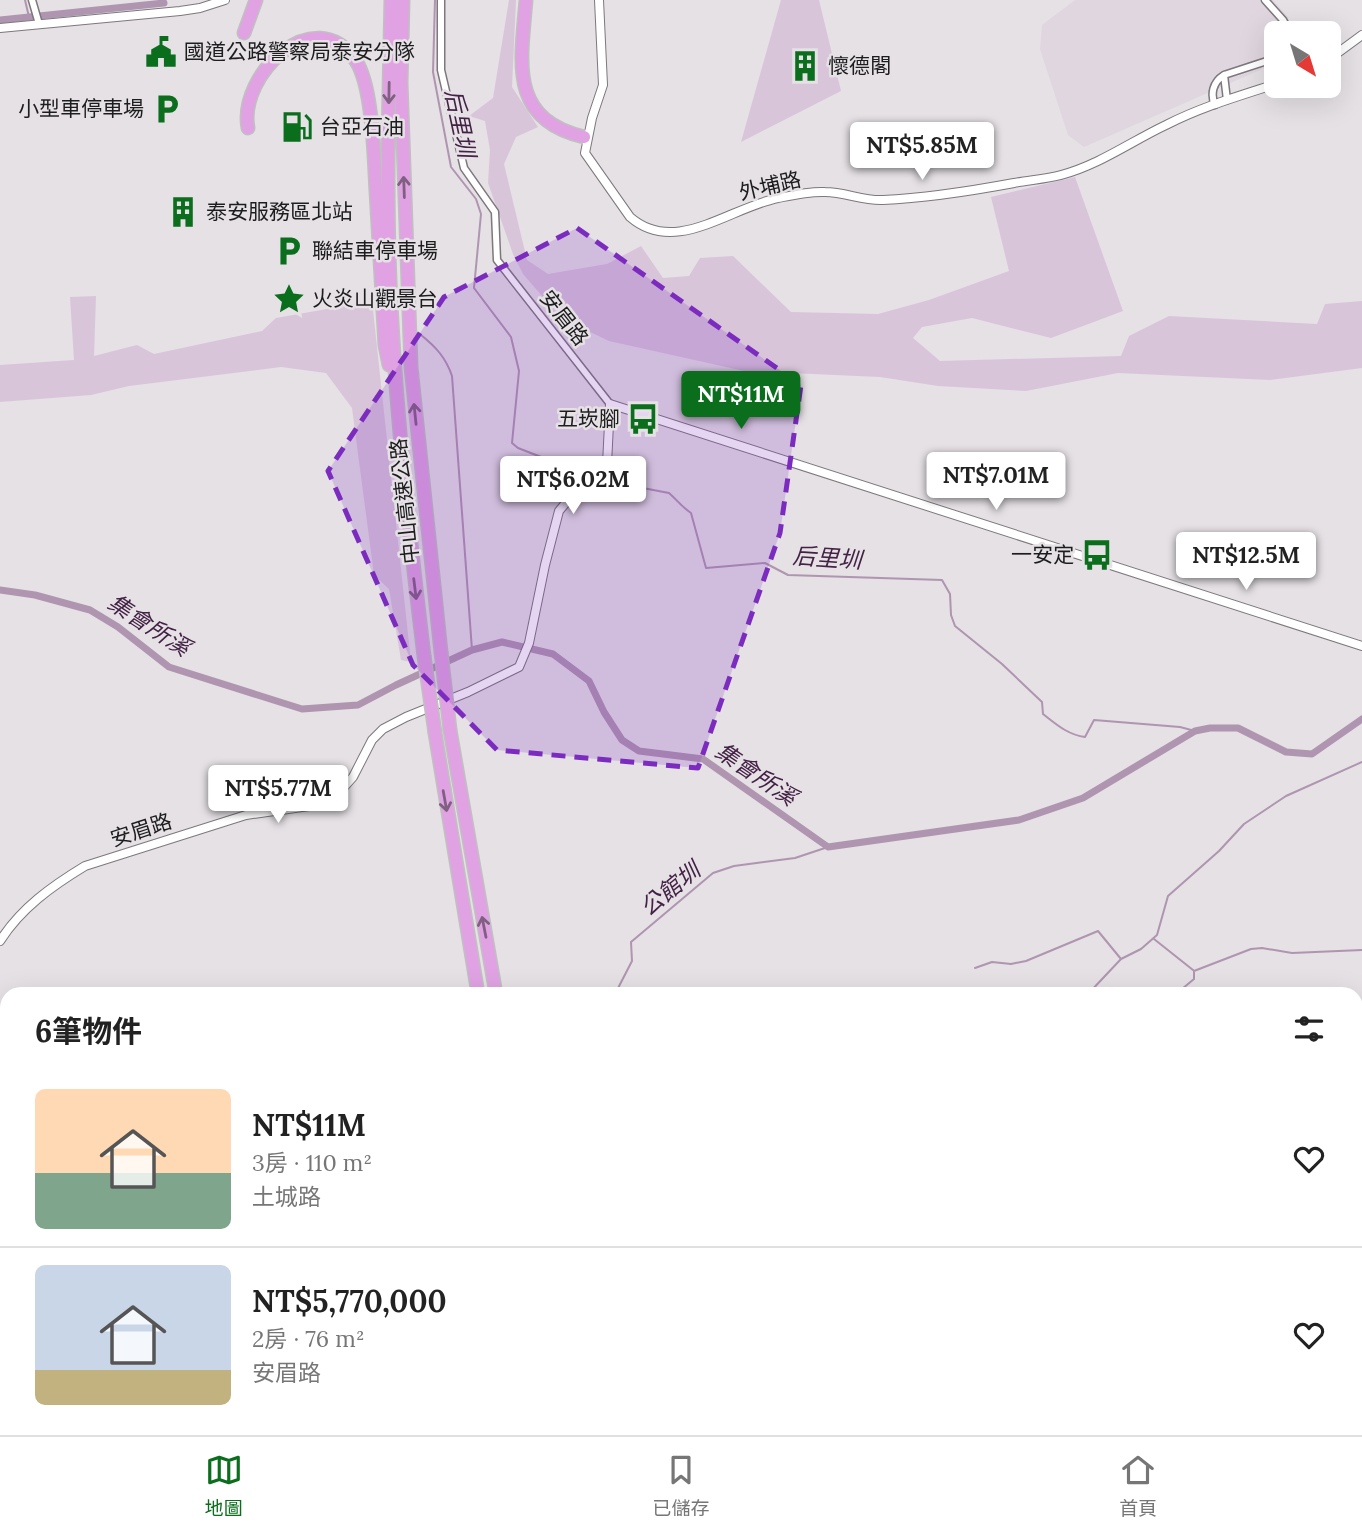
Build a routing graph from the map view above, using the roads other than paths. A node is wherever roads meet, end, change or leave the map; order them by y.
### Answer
1 (32, 0) edge
2 (180, 0) edge
3 (225, 0) edge
4 (256, 0) edge
5 (391, 0) edge
6 (403, 0) edge
7 (411, 0) edge
8 (441, 0) edge
9 (526, 0) edge
10 (533, 0) edge
11 (599, 0) edge
12 (1265, 0) edge
13 (180, 11) junction
14 (1284, 21) edge
15 (39, 24) junction
16 (0, 28) edge
17 (244, 33) dead end
18 (1362, 35) edge
19 (1341, 50) edge
20 (1264, 62) edge
21 (1224, 75) junction
22 (401, 83) junction
23 (1264, 88) edge
24 (1227, 100) junction
25 (1215, 105) junction
26 (248, 128) dead end
27 (398, 397) junction
28 (610, 404) junction
29 (1362, 646) edge
30 (0, 941) edge
31 (477, 987) edge
32 (495, 987) edge

1 - 15 street
2 - 13 street
3 - 13 street
4 - 17 highway
5 -> 27 highway, 中山高速公路
6 - 22 highway, 中山高速公路
7 - 22 highway
8 - 28 street, 安眉路
9 - 10 highway
11 - 25 street, 外埔路
12 - 14 street
13 - 15 street
15 - 16 street
18 - 19 street
20 - 21 street
21 - 24 street
21 - 25 street
32 -> 22 highway, 中山高速公路, bridge
23 - 24 street, 外埔路
24 - 25 street, 外埔路
26 - 27 highway
27 -> 31 highway, 中山高速公路, bridge
28 - 29 street
28 - 30 street, 安眉路

